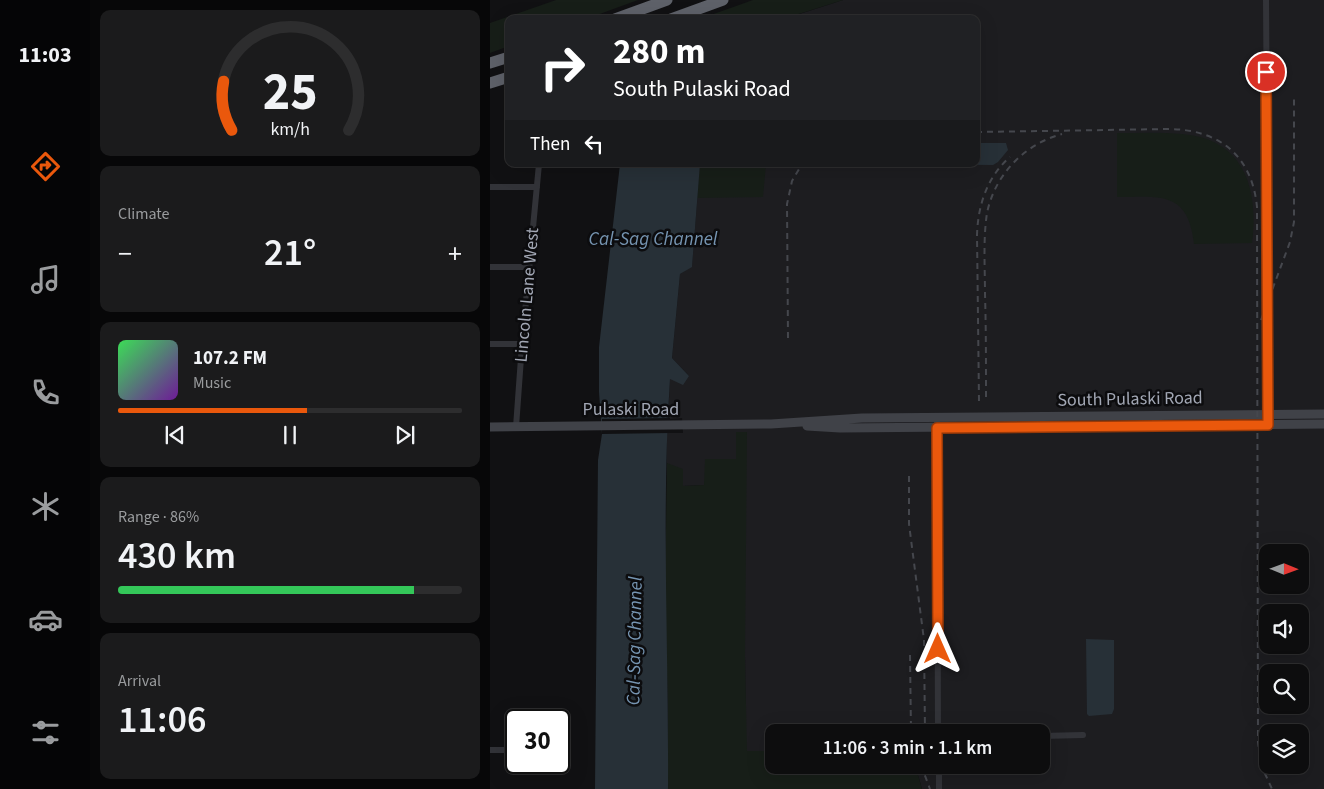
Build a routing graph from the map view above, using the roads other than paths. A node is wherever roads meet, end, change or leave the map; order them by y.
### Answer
1 (667, 0) edge
2 (723, 0) edge
3 (1266, 0) edge
4 (626, 15) edge
5 (682, 15) edge
6 (505, 58) edge
7 (490, 63) edge
8 (505, 78) edge
9 (490, 83) edge
10 (539, 167) edge
11 (490, 187) edge
12 (537, 187) junction
13 (490, 267) edge
14 (529, 267) junction
15 (490, 344) edge
16 (522, 344) junction
17 (1269, 414) junction
18 (1324, 414) edge
19 (937, 423) junction
20 (1324, 424) edge
21 (1268, 425) junction
22 (490, 427) edge
23 (516, 427) junction
24 (938, 724) edge
25 (1083, 735) dead end
26 (1050, 736) edge
27 (490, 750) edge
28 (505, 750) edge
29 (938, 774) edge
30 (939, 789) edge

1 - 4 highway
2 - 5 highway
3 - 17 street
6 - 7 highway
8 - 9 highway
10 - 12 street, Lincoln Lane West
11 - 12 street
12 - 14 street, Lincoln Lane West
13 - 14 street
14 - 16 street, Lincoln Lane West
15 - 16 street
16 - 23 street, Lincoln Lane West
17 - 18 main road, South Pulaski Road
17 - 19 main road, South Pulaski Road
17 - 21 street
19 - 21 main road, South Pulaski Road
19 - 23 main road, Pulaski Road
19 - 24 street
20 - 21 main road, South Pulaski Road
22 - 23 main road, Pulaski Road
25 - 26 street
27 - 28 street
29 - 30 street

